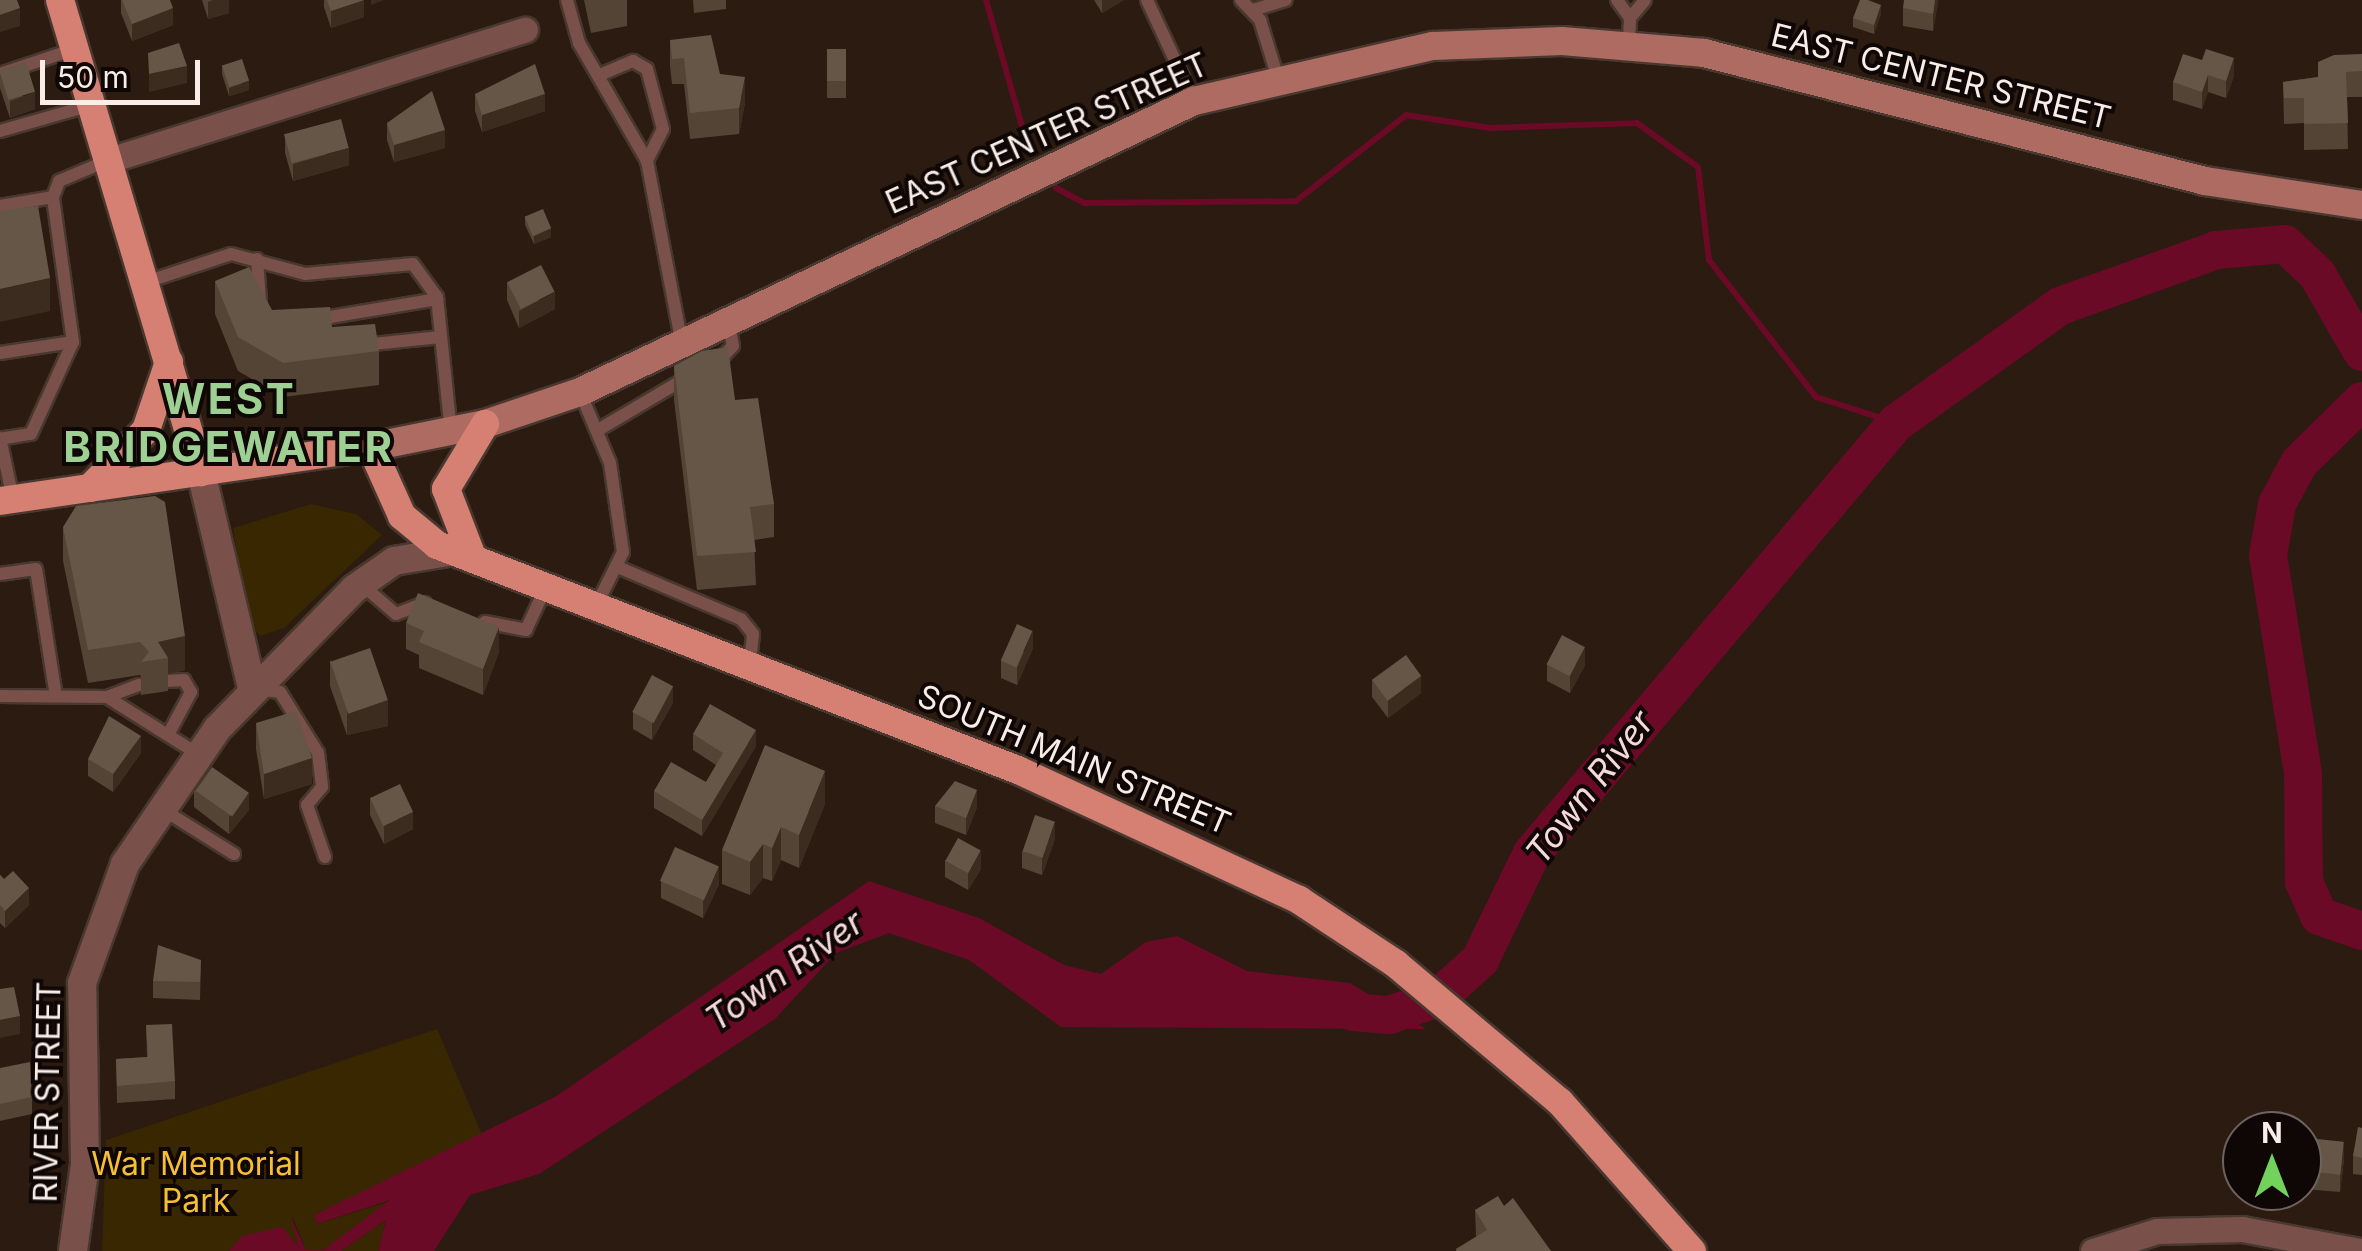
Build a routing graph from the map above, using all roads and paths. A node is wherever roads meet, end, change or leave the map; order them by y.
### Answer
1 (60, 0) edge
2 (567, 0) edge
3 (1147, 0) edge
4 (1241, 0) edge
5 (1285, 0) edge
6 (1617, 0) edge
7 (1645, 0) edge
8 (1252, 10) junction
9 (524, 30) dead end
10 (1630, 31) junction
11 (75, 49) junction
12 (0, 74) edge
13 (602, 74) junction
14 (1277, 75) junction
15 (1194, 101) junction
16 (92, 106) junction
17 (0, 131) edge
18 (109, 160) junction
19 (648, 162) junction
20 (52, 197) junction
21 (0, 206) edge
22 (2362, 206) edge
23 (257, 259) junction
24 (146, 282) junction
25 (438, 299) junction
26 (728, 322) junction
27 (268, 324) edge
28 (305, 330) edge
29 (441, 338) junction
30 (73, 342) junction
31 (682, 344) junction
32 (350, 346) edge
33 (0, 353) edge
34 (170, 360) junction
35 (580, 392) junction
36 (485, 424) junction
37 (598, 430) junction
38 (451, 433) junction
39 (2, 438) edge
40 (371, 447) junction
41 (202, 472) junction
42 (90, 488) junction
43 (6, 500) edge
44 (464, 555) junction
45 (620, 568) junction
46 (0, 574) edge
47 (368, 579) junction
48 (546, 587) junction
49 (596, 606) junction
50 (446, 607) edge
51 (462, 613) edge
52 (750, 666) junction
53 (166, 681) edge
54 (140, 685) edge
55 (252, 688) junction
56 (55, 692) junction
57 (0, 696) edge
58 (106, 698) junction
59 (169, 733) junction
60 (198, 754) junction
61 (162, 809) junction
62 (234, 854) dead end
63 (325, 857) dead end
64 (74, 1251) edge
65 (1692, 1251) edge
66 (2093, 1251) edge
67 (2360, 1251) edge

1 - 11 main road
2 - 13 lane
3 - 15 lane
4 - 8 lane
5 - 8 lane
6 - 10 lane
7 - 10 lane
8 - 14 lane
9 - 18 street
10 - 14 main road, EAST CENTER STREET
10 - 22 main road, EAST CENTER STREET
11 - 12 lane
11 - 16 main road
13 - 19 lane
13 - 19 lane
14 - 15 main road, EAST CENTER STREET
15 - 26 main road, EAST CENTER STREET
16 - 17 lane
16 - 18 main road
18 - 20 lane
18 - 24 main road
19 - 31 lane
20 - 21 lane
20 - 30 lane
23 - 24 lane
23 - 25 lane
23 - 27 lane
24 - 34 main road
25 - 28 lane
25 - 29 lane
26 - 31 main road, EAST CENTER STREET
26 - 37 lane
29 - 32 lane
29 - 38 lane
30 - 33 lane
30 - 39 lane
31 - 35 main road, EAST CENTER STREET
34 - 41 main road
34 - 42 main road
35 - 36 main road, EAST CENTER STREET
35 - 37 lane
36 - 38 main road, EAST CENTER STREET
36 - 44 main road
37 - 45 lane
38 - 40 main road, EAST CENTER STREET
39 - 43 lane
40 - 41 main road, EAST CENTER STREET
40 - 44 main road, SOUTH MAIN STREET
41 - 42 main road, EAST CENTER STREET
41 - 55 street
42 - 43 main road, EAST CENTER STREET
44 - 47 street
44 - 48 main road, SOUTH MAIN STREET
45 - 49 lane
45 - 52 lane
46 - 56 lane
47 - 50 lane
47 - 55 street, RIVER STREET
48 - 49 main road, SOUTH MAIN STREET
48 - 51 lane
49 - 52 main road, SOUTH MAIN STREET
52 - 65 main road, SOUTH MAIN STREET
53 - 59 lane
54 - 58 lane
55 - 60 street, RIVER STREET
55 - 63 lane
56 - 57 lane
56 - 58 lane
58 - 59 lane
59 - 60 lane
60 - 61 street, RIVER STREET
61 - 62 lane
61 - 64 street, RIVER STREET
66 - 67 street

